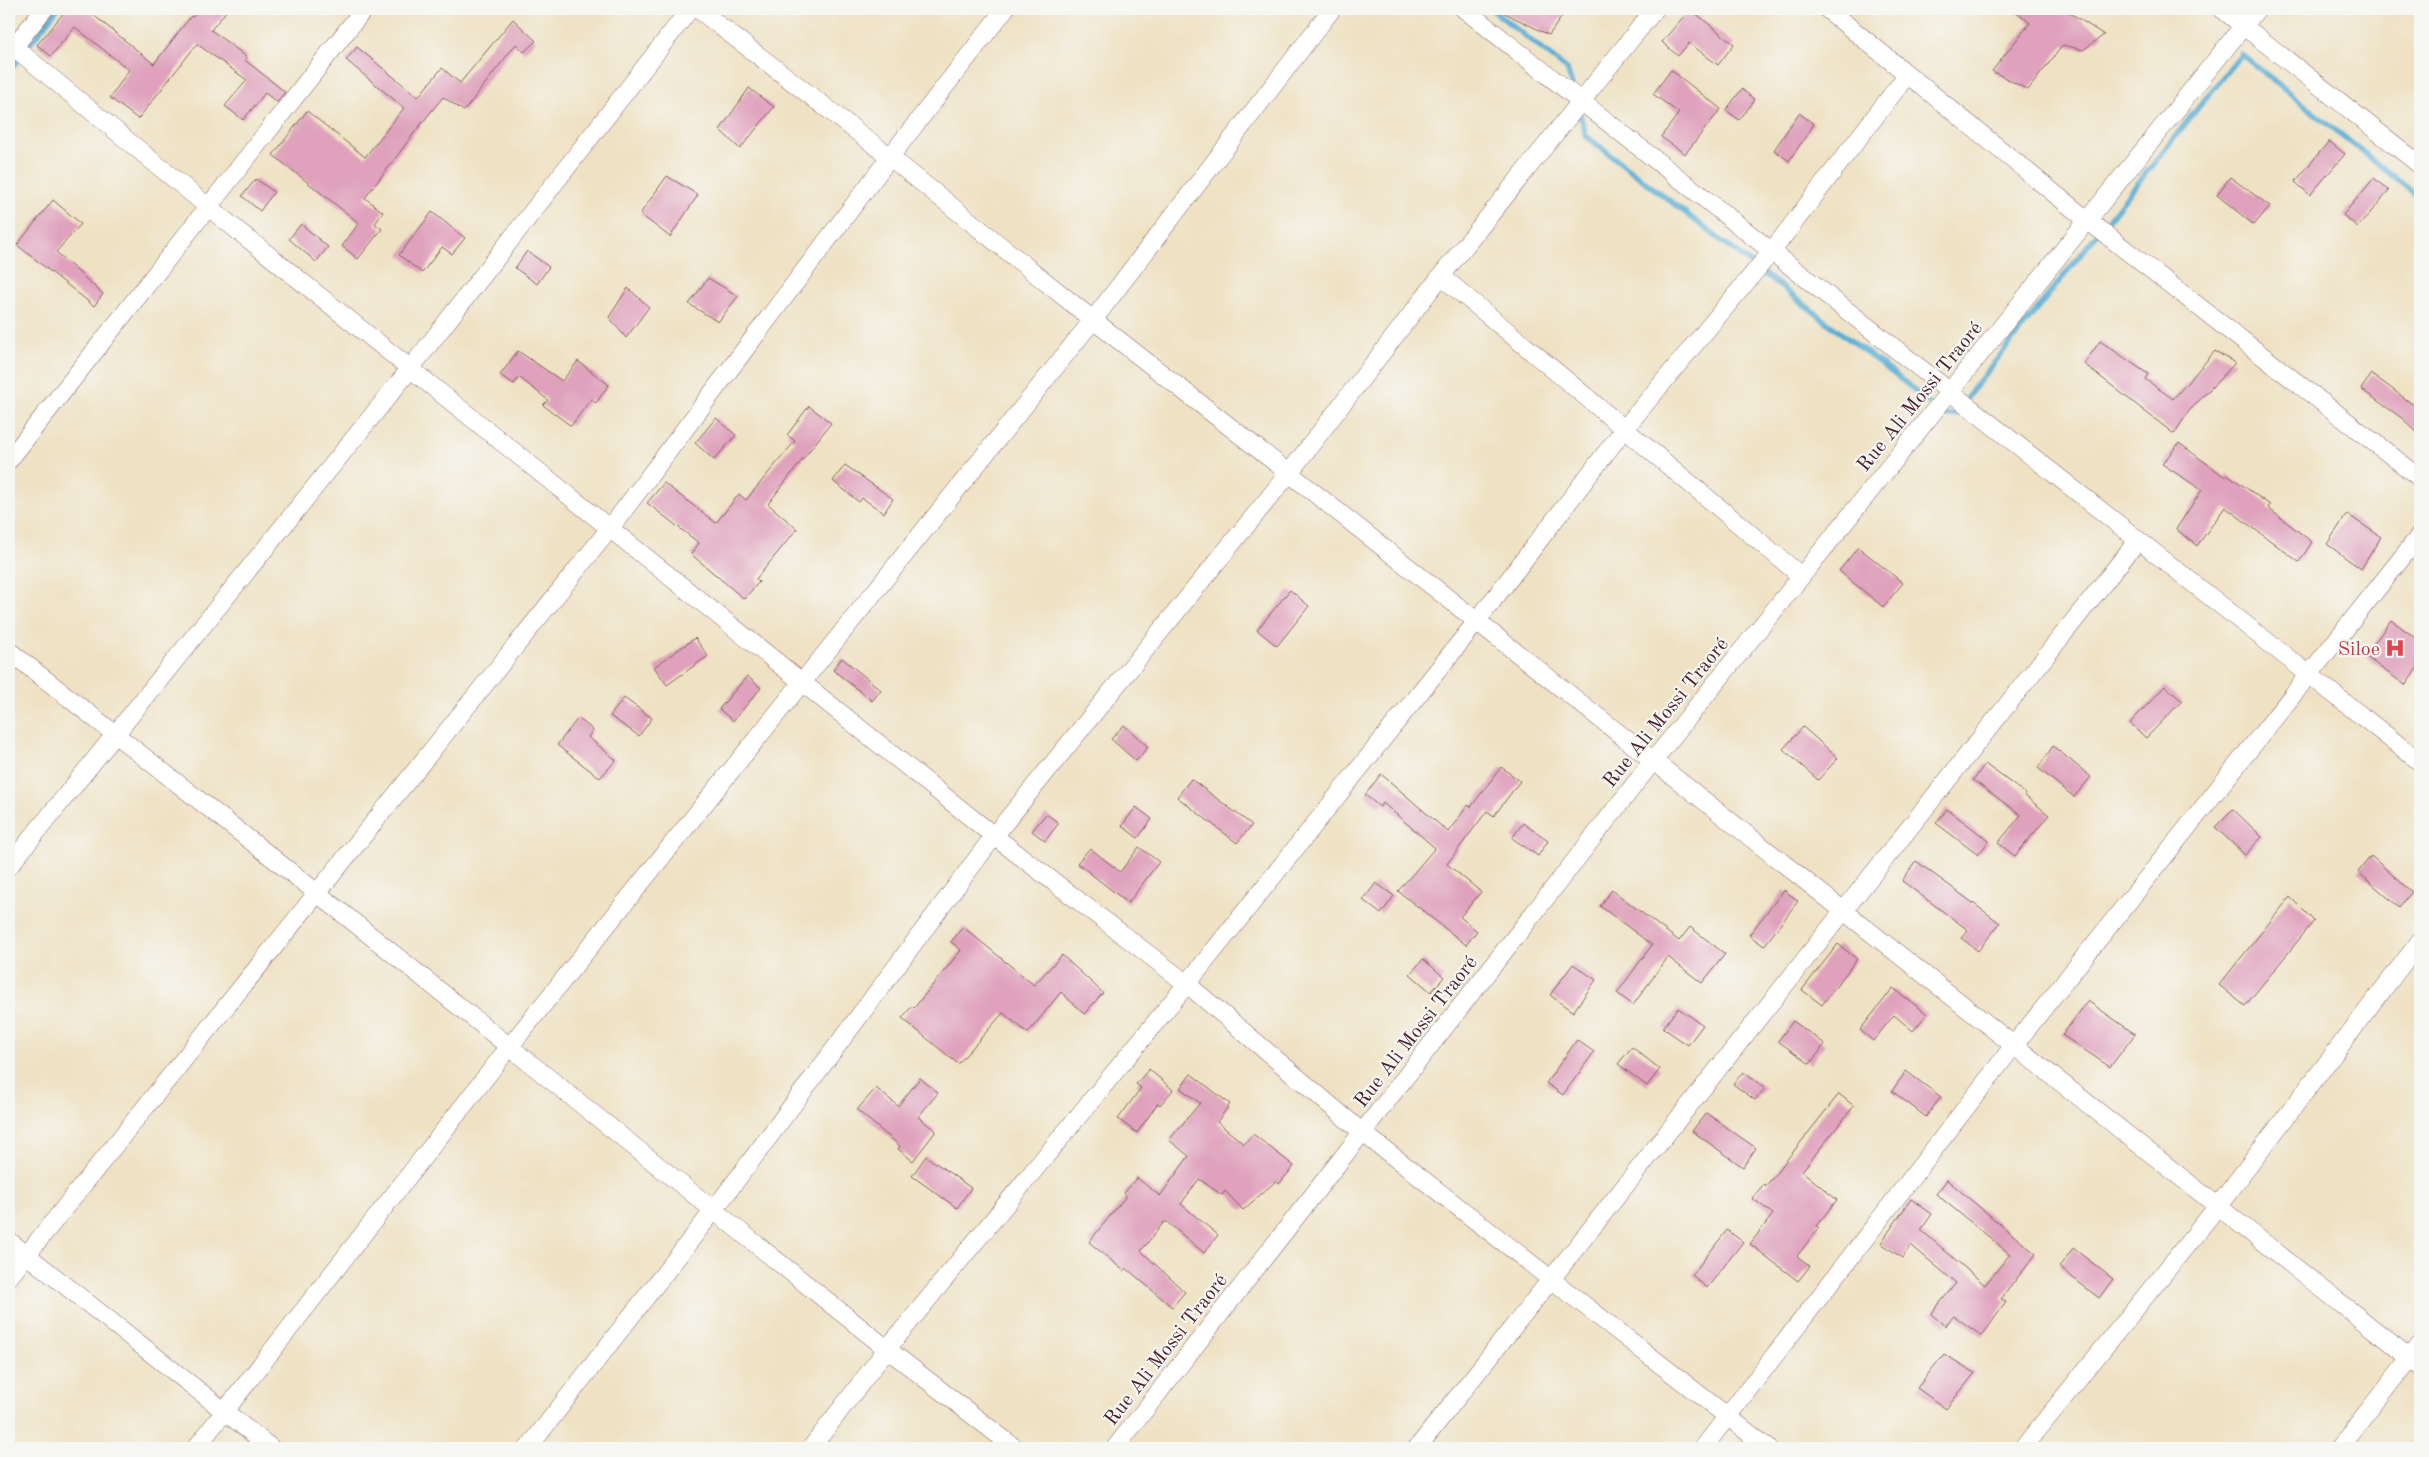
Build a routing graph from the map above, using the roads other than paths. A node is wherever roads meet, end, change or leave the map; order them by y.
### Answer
1 (44, 9) edge
2 (364, 9) edge
3 (690, 9) edge
4 (698, 9) edge
5 (1005, 9) edge
6 (1332, 9) edge
7 (1464, 9) edge
8 (1655, 9) edge
9 (1827, 9) edge
10 (2222, 9) edge
11 (2257, 9) edge
12 (2244, 26) junction
13 (10, 47) edge
14 (1907, 75) junction
15 (1581, 100) junction
16 (890, 157) junction
17 (2420, 165) edge
18 (207, 206) junction
19 (2087, 220) junction
20 (1772, 251) junction
21 (1441, 276) junction
22 (1093, 320) junction
23 (410, 369) junction
24 (1950, 392) junction
25 (1626, 428) junction
26 (9, 460) edge
27 (1289, 472) junction
28 (2420, 478) edge
29 (611, 527) junction
30 (2420, 535) edge
31 (2138, 540) junction
32 (1801, 576) junction
33 (1478, 621) junction
34 (9, 651) edge
35 (2309, 674) junction
36 (804, 682) junction
37 (116, 735) junction
38 (1653, 760) junction
39 (2420, 762) edge
40 (994, 836) junction
41 (9, 866) edge
42 (316, 892) junction
43 (1843, 909) junction
44 (2420, 942) edge
45 (1187, 984) junction
46 (2015, 1044) junction
47 (510, 1046) junction
48 (1363, 1133) junction
49 (2218, 1206) junction
50 (714, 1210) junction
51 (9, 1241) edge
52 (26, 1255) junction
53 (9, 1277) edge
54 (1552, 1280) junction
55 (887, 1349) junction
56 (2417, 1356) edge
57 (225, 1412) junction
58 (1727, 1418) junction
59 (196, 1448) edge
60 (271, 1448) edge
61 (528, 1448) edge
62 (811, 1448) edge
63 (1015, 1448) edge
64 (1115, 1448) edge
65 (1416, 1448) edge
66 (1703, 1448) edge
67 (1768, 1448) edge
68 (2023, 1448) edge
69 (2339, 1448) edge

1 - 13 street
2 - 18 street
3 - 23 street
4 - 16 street
5 - 16 street
6 - 22 street
7 - 15 street
8 - 15 street
9 - 14 street
10 - 12 street
11 - 12 street, Rue Ali Mossi Traoré
12 - 17 street
12 - 19 street, Rue Ali Mossi Traoré
13 - 18 street
14 - 19 street
14 - 20 street
15 - 20 street
15 - 21 street
16 - 22 street
16 - 29 street
18 - 23 street
18 - 26 street
19 - 24 street, Rue Ali Mossi Traoré
19 - 28 street
20 - 24 street
20 - 25 street
21 - 25 street
21 - 27 street
22 - 27 street
22 - 36 street
23 - 29 street
23 - 37 street
24 - 31 street
24 - 32 street, Rue Ali Mossi Traoré
25 - 32 street
25 - 33 street
27 - 33 street
27 - 40 street
29 - 36 street
29 - 42 street
30 - 35 street
31 - 35 street
31 - 43 street
32 - 38 street, Rue Ali Mossi Traoré
33 - 38 street
33 - 45 street
34 - 37 street
35 - 39 street
35 - 46 street
36 - 40 street
36 - 47 street
37 - 41 street
37 - 42 street
38 - 43 street
38 - 48 street, Rue Ali Mossi Traoré
40 - 45 street
40 - 50 street
42 - 47 street
42 - 52 street
43 - 46 street
43 - 54 street
44 - 49 street
45 - 48 street
45 - 55 street
46 - 49 street
46 - 58 street
47 - 50 street
47 - 57 street
48 - 54 street
48 - 64 street, Rue Ali Mossi Traoré
49 - 56 street
49 - 68 street
50 - 55 street
50 - 61 street
51 - 52 street
52 - 53 street
52 - 57 street
54 - 58 street
54 - 65 street
55 - 62 street
55 - 63 street
56 - 69 street
57 - 59 street
57 - 60 street
58 - 66 street
58 - 67 street

